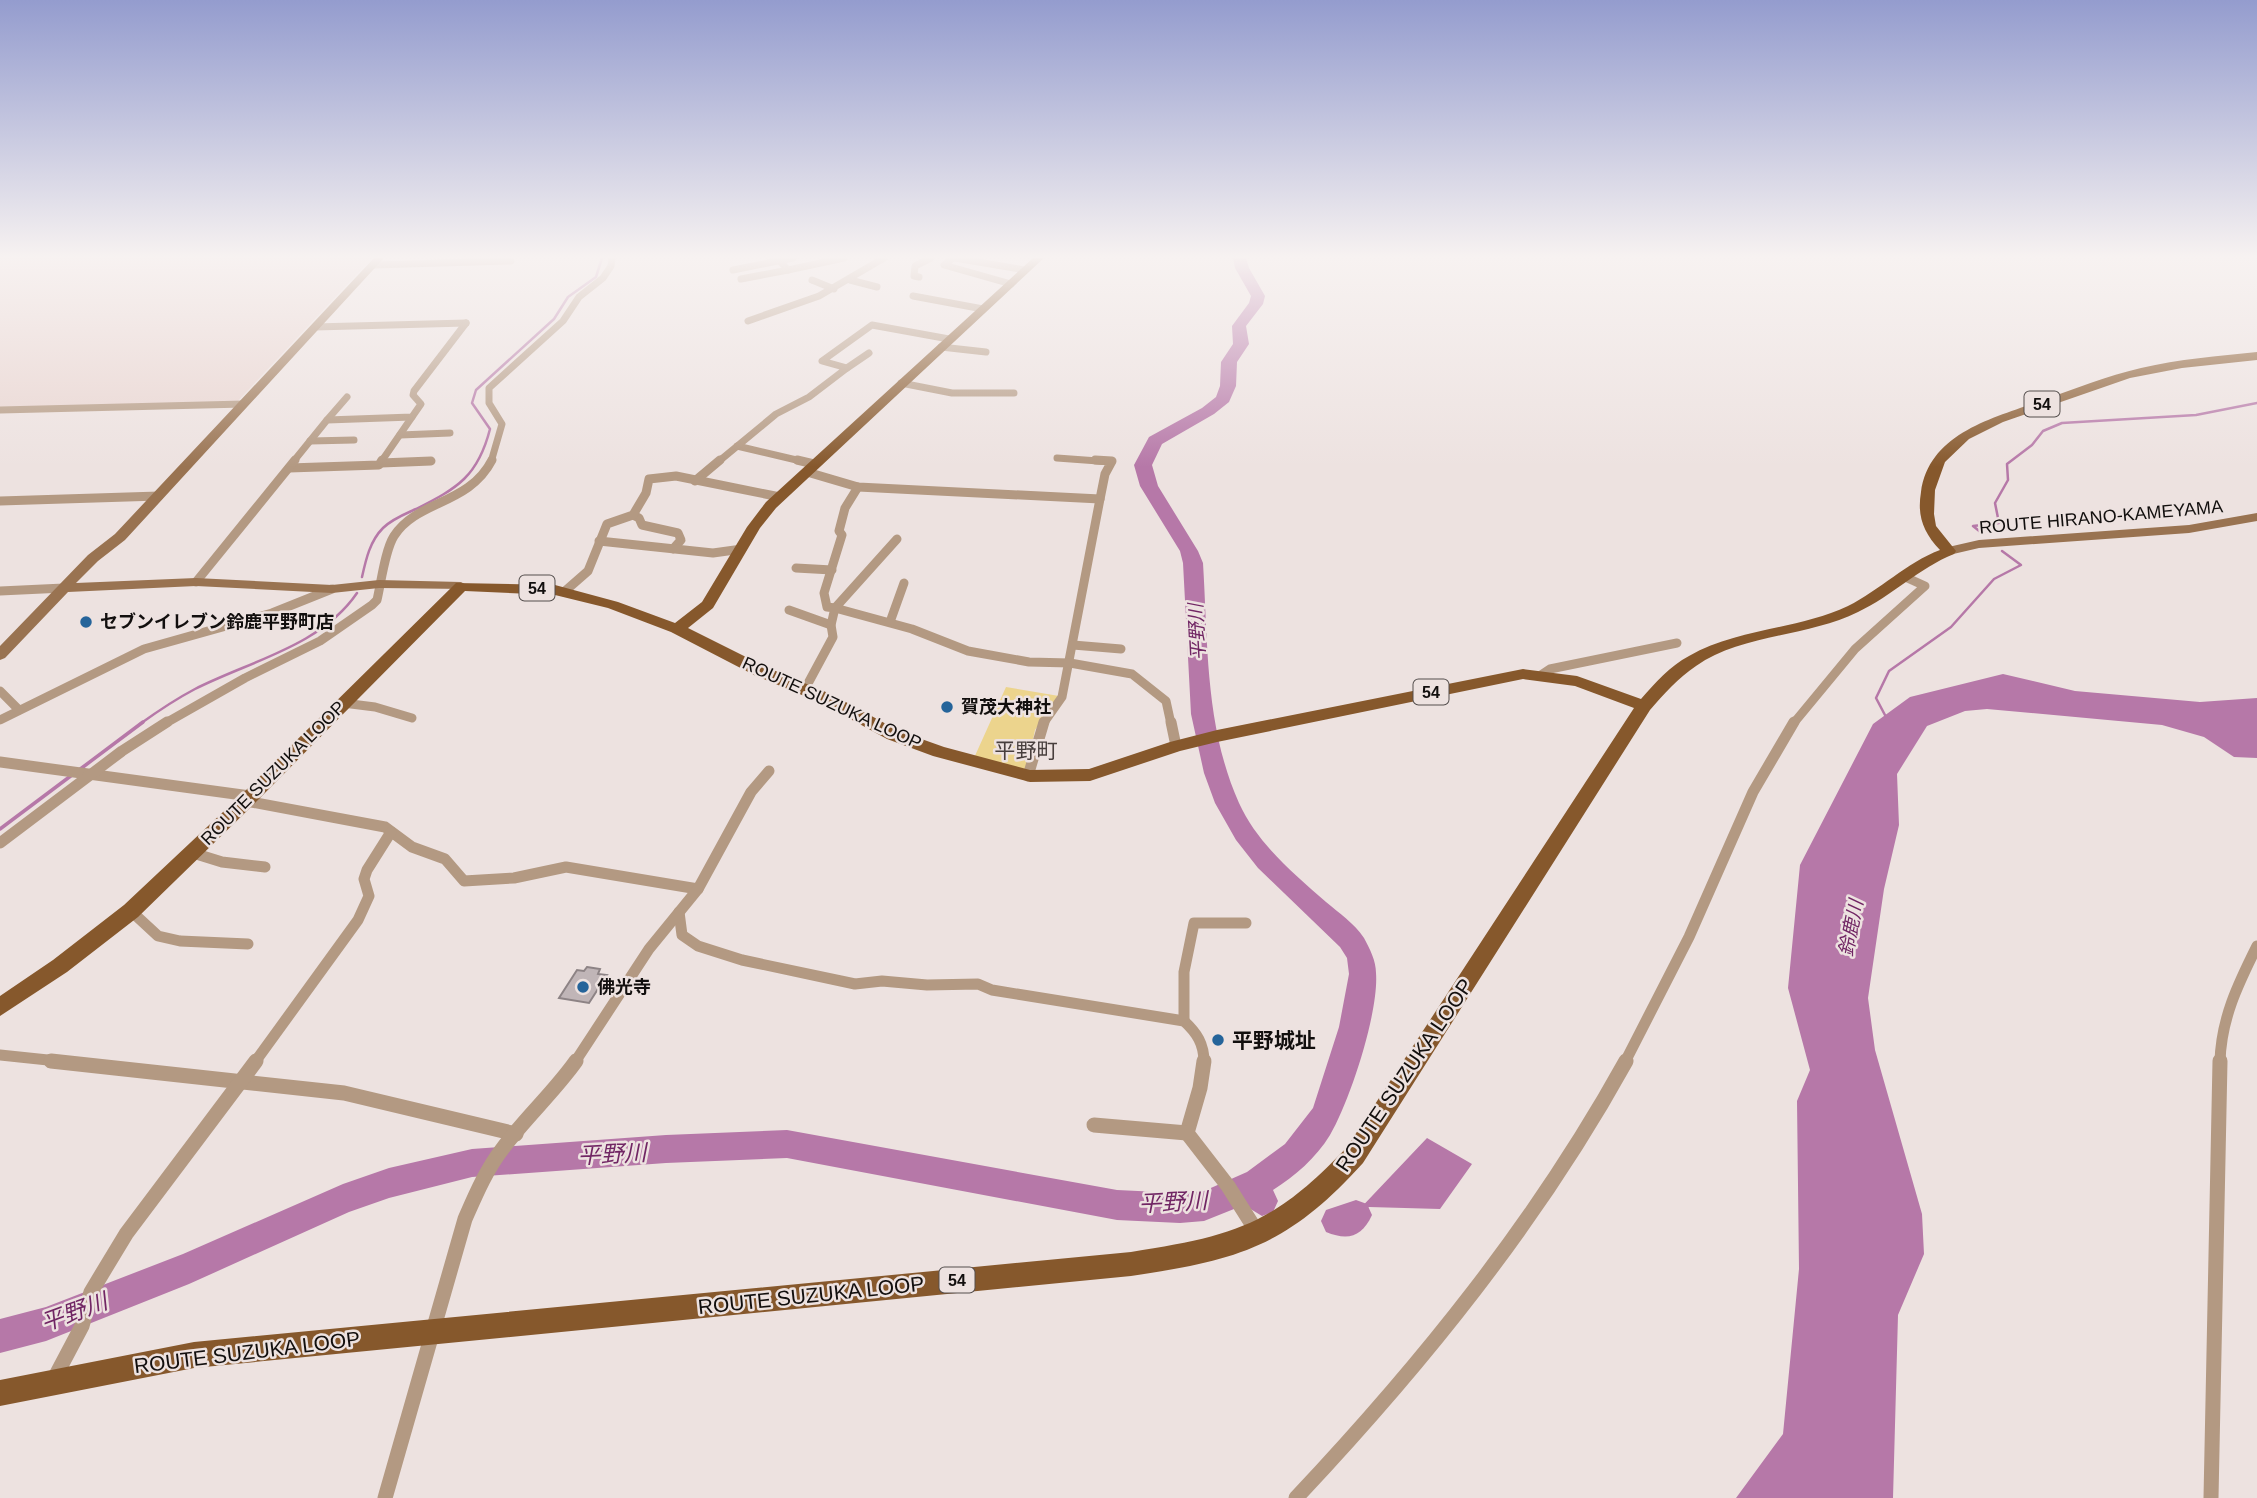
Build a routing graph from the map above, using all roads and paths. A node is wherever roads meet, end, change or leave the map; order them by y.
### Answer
1 (313, 328) edge
2 (463, 328) edge
3 (555, 328) edge
4 (868, 328) edge
5 (884, 328) edge
6 (962, 328) edge
7 (945, 343) junction
8 (986, 352) dead end
9 (869, 353) dead end
10 (2257, 356) edge
11 (847, 368) junction
12 (901, 383) junction
13 (1014, 393) dead end
14 (346, 397) dead end
15 (244, 404) junction
16 (0, 410) edge
17 (412, 417) junction
18 (327, 420) junction
19 (450, 433) dead end
20 (400, 435) junction
21 (354, 440) dead end
22 (310, 441) junction
23 (737, 446) junction
24 (1057, 458) dead end
25 (431, 461) dead end
26 (381, 463) junction
27 (289, 468) junction
28 (811, 468) junction
29 (695, 481) junction
30 (858, 487) junction
31 (159, 496) junction
32 (780, 497) junction
33 (1100, 499) junction
34 (0, 501) edge
35 (633, 515) junction
36 (2257, 517) edge
37 (897, 539) dead end
38 (599, 541) junction
39 (673, 549) junction
40 (741, 549) junction
41 (1949, 551) junction
42 (796, 568) dead end
43 (832, 570) junction
44 (1903, 576) junction
45 (196, 582) junction
46 (904, 583) dead end
47 (379, 584) junction
48 (461, 586) junction
49 (64, 588) junction
50 (331, 589) junction
51 (0, 591) edge
52 (564, 592) junction
53 (835, 608) junction
54 (789, 610) dead end
55 (890, 622) junction
56 (831, 625) junction
57 (677, 629) junction
58 (1677, 643) dead end
59 (1073, 645) junction
60 (1121, 649) dead end
61 (0, 655) edge
62 (1070, 663) junction
63 (1541, 675) junction
64 (805, 689) junction
65 (0, 691) edge
66 (343, 703) junction
67 (1644, 706) junction
68 (19, 710) junction
69 (412, 718) dead end
70 (0, 720) edge
71 (1175, 746) junction
72 (0, 762) edge
73 (769, 771) dead end
74 (90, 774) junction
75 (1028, 776) junction
76 (248, 799) junction
77 (391, 832) junction
78 (0, 844) edge
79 (193, 853) junction
80 (265, 867) dead end
81 (698, 888) junction
82 (131, 911) junction
83 (679, 912) junction
84 (1246, 923) dead end
85 (248, 944) dead end
86 (2257, 946) edge
87 (0, 1007) edge
88 (1184, 1021) junction
89 (0, 1055) edge
90 (241, 1082) junction
91 (1094, 1125) dead end
92 (516, 1133) junction
93 (1187, 1133) junction
94 (1257, 1233) junction
95 (435, 1330) junction
96 (52, 1382) junction
97 (0, 1394) edge
98 (385, 1498) edge
99 (1296, 1498) edge
100 (2211, 1498) edge

1 - 15 street
2 - 17 street
3 - 47 street
4 - 11 street
5 - 7 street
6 - 7 main road
7 - 8 street
7 - 12 main road
9 - 11 street
10 - 41 main road, 54
11 - 23 street
12 - 13 street
12 - 28 main road
14 - 18 street
15 - 16 street
15 - 31 street
17 - 18 street
17 - 20 street
18 - 22 street
19 - 20 street
20 - 26 street
21 - 22 street
22 - 27 street
23 - 28 street
23 - 29 street
24 - 33 street
25 - 26 street
26 - 27 street
27 - 45 street
28 - 30 street
28 - 32 main road
29 - 32 street
29 - 35 street
30 - 33 street
30 - 43 street
31 - 34 street
31 - 49 street
32 - 40 main road
33 - 59 street
35 - 38 street
35 - 39 street
36 - 41 street, ROUTE HIRANO-KAMEYAMA
37 - 53 street
38 - 39 street
38 - 52 street
39 - 40 street
40 - 57 main road
41 - 44 main road, ROUTE SUZUKA LOOP / 54
42 - 43 street
43 - 53 street
44 - 67 main road, ROUTE SUZUKA LOOP / 54
44 - 99 street
45 - 49 street
45 - 50 street
46 - 55 street
47 - 48 street
47 - 50 street
47 - 74 street
48 - 52 main road, ROUTE SUZUKA LOOP / 54
48 - 66 main road, ROUTE SUZUKA LOOP
49 - 51 street
49 - 61 street
50 - 68 street
52 - 57 main road, ROUTE SUZUKA LOOP / 54
53 - 55 street
53 - 56 street
54 - 56 street
55 - 62 street
56 - 64 street
57 - 64 main road, ROUTE SUZUKA LOOP / 54
58 - 63 street
59 - 60 street
59 - 62 street
62 - 71 street
62 - 75 street
63 - 67 main road, ROUTE SUZUKA LOOP / 54
63 - 71 main road, ROUTE SUZUKA LOOP / 54
64 - 75 main road, ROUTE SUZUKA LOOP / 54
65 - 68 street
66 - 69 street
66 - 76 main road, ROUTE SUZUKA LOOP
67 - 94 main road, ROUTE SUZUKA LOOP / 54
68 - 70 street
71 - 75 main road, ROUTE SUZUKA LOOP / 54
72 - 74 street
73 - 81 street
74 - 76 street
74 - 78 street
76 - 77 street
76 - 79 main road, ROUTE SUZUKA LOOP
77 - 81 street
77 - 90 street
79 - 80 street
79 - 82 main road, ROUTE SUZUKA LOOP
81 - 83 street
82 - 85 street
82 - 87 main road, ROUTE SUZUKA LOOP
83 - 88 street
83 - 92 street
84 - 88 street
86 - 100 street
88 - 93 street
89 - 90 street
90 - 92 street
90 - 96 street
91 - 93 street
92 - 95 street
93 - 94 street
94 - 95 main road, ROUTE SUZUKA LOOP / 54
95 - 96 main road, ROUTE SUZUKA LOOP / 54
95 - 98 street
96 - 97 main road, ROUTE SUZUKA LOOP / 54

